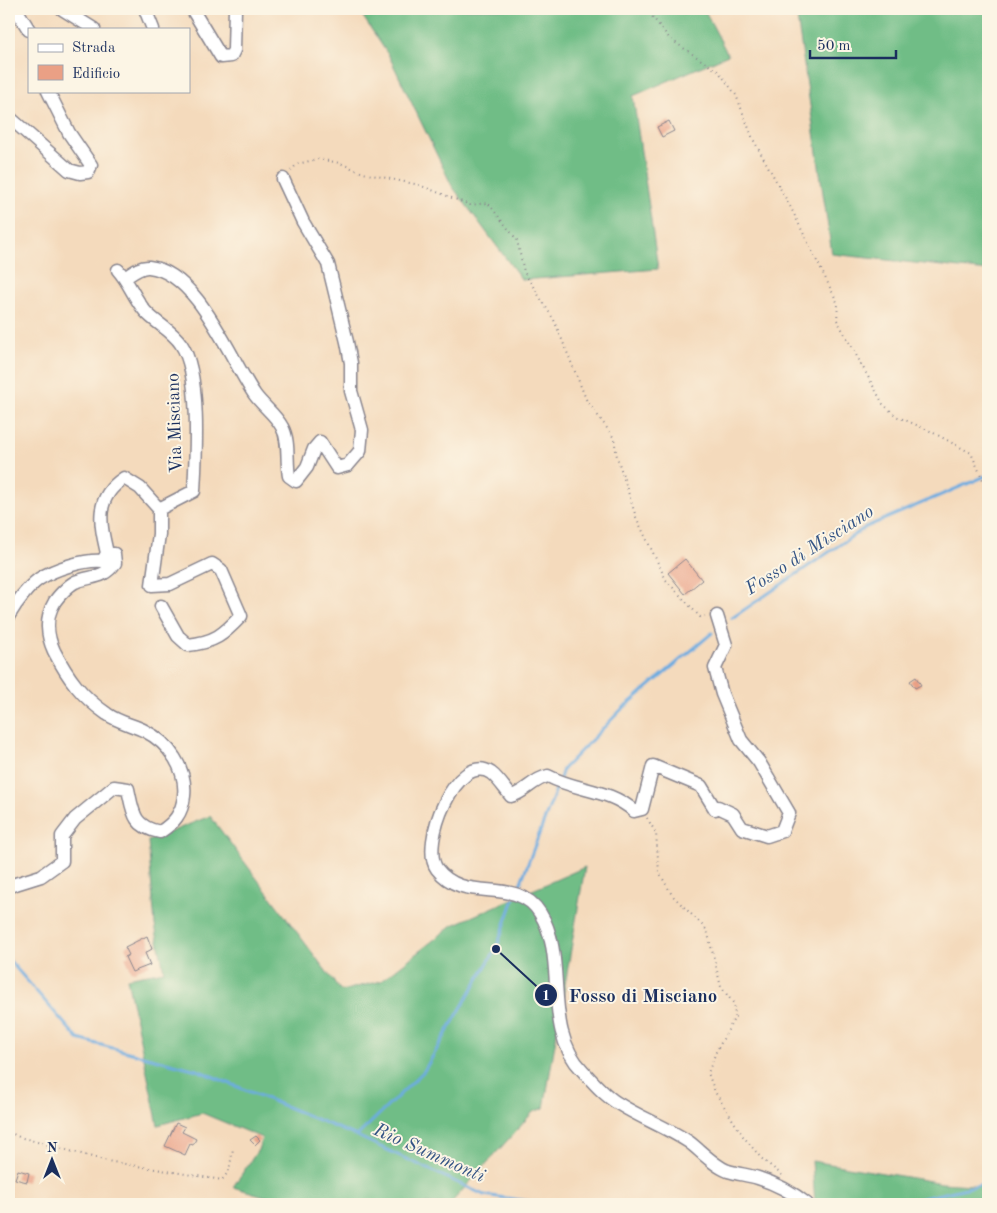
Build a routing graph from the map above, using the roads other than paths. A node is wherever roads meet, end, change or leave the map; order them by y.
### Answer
1 (16, 9) edge
2 (62, 9) edge
3 (145, 9) edge
4 (192, 9) edge
5 (235, 9) edge
6 (28, 28) edge
7 (92, 28) edge
8 (152, 28) edge
9 (49, 92) edge
10 (9, 117) edge
11 (283, 179) road end
12 (159, 509) junction
13 (107, 553) junction
14 (161, 606) dead end
15 (9, 615) edge
16 (717, 616) road end
17 (9, 886) edge
18 (808, 1204) edge

1 - 6 street
2 - 7 street
3 - 8 street
4 - 5 street
9 - 10 street
11 - 12 street, Via Misciano
12 - 13 street
12 - 14 street
13 - 15 street
13 - 17 street
16 - 18 street

